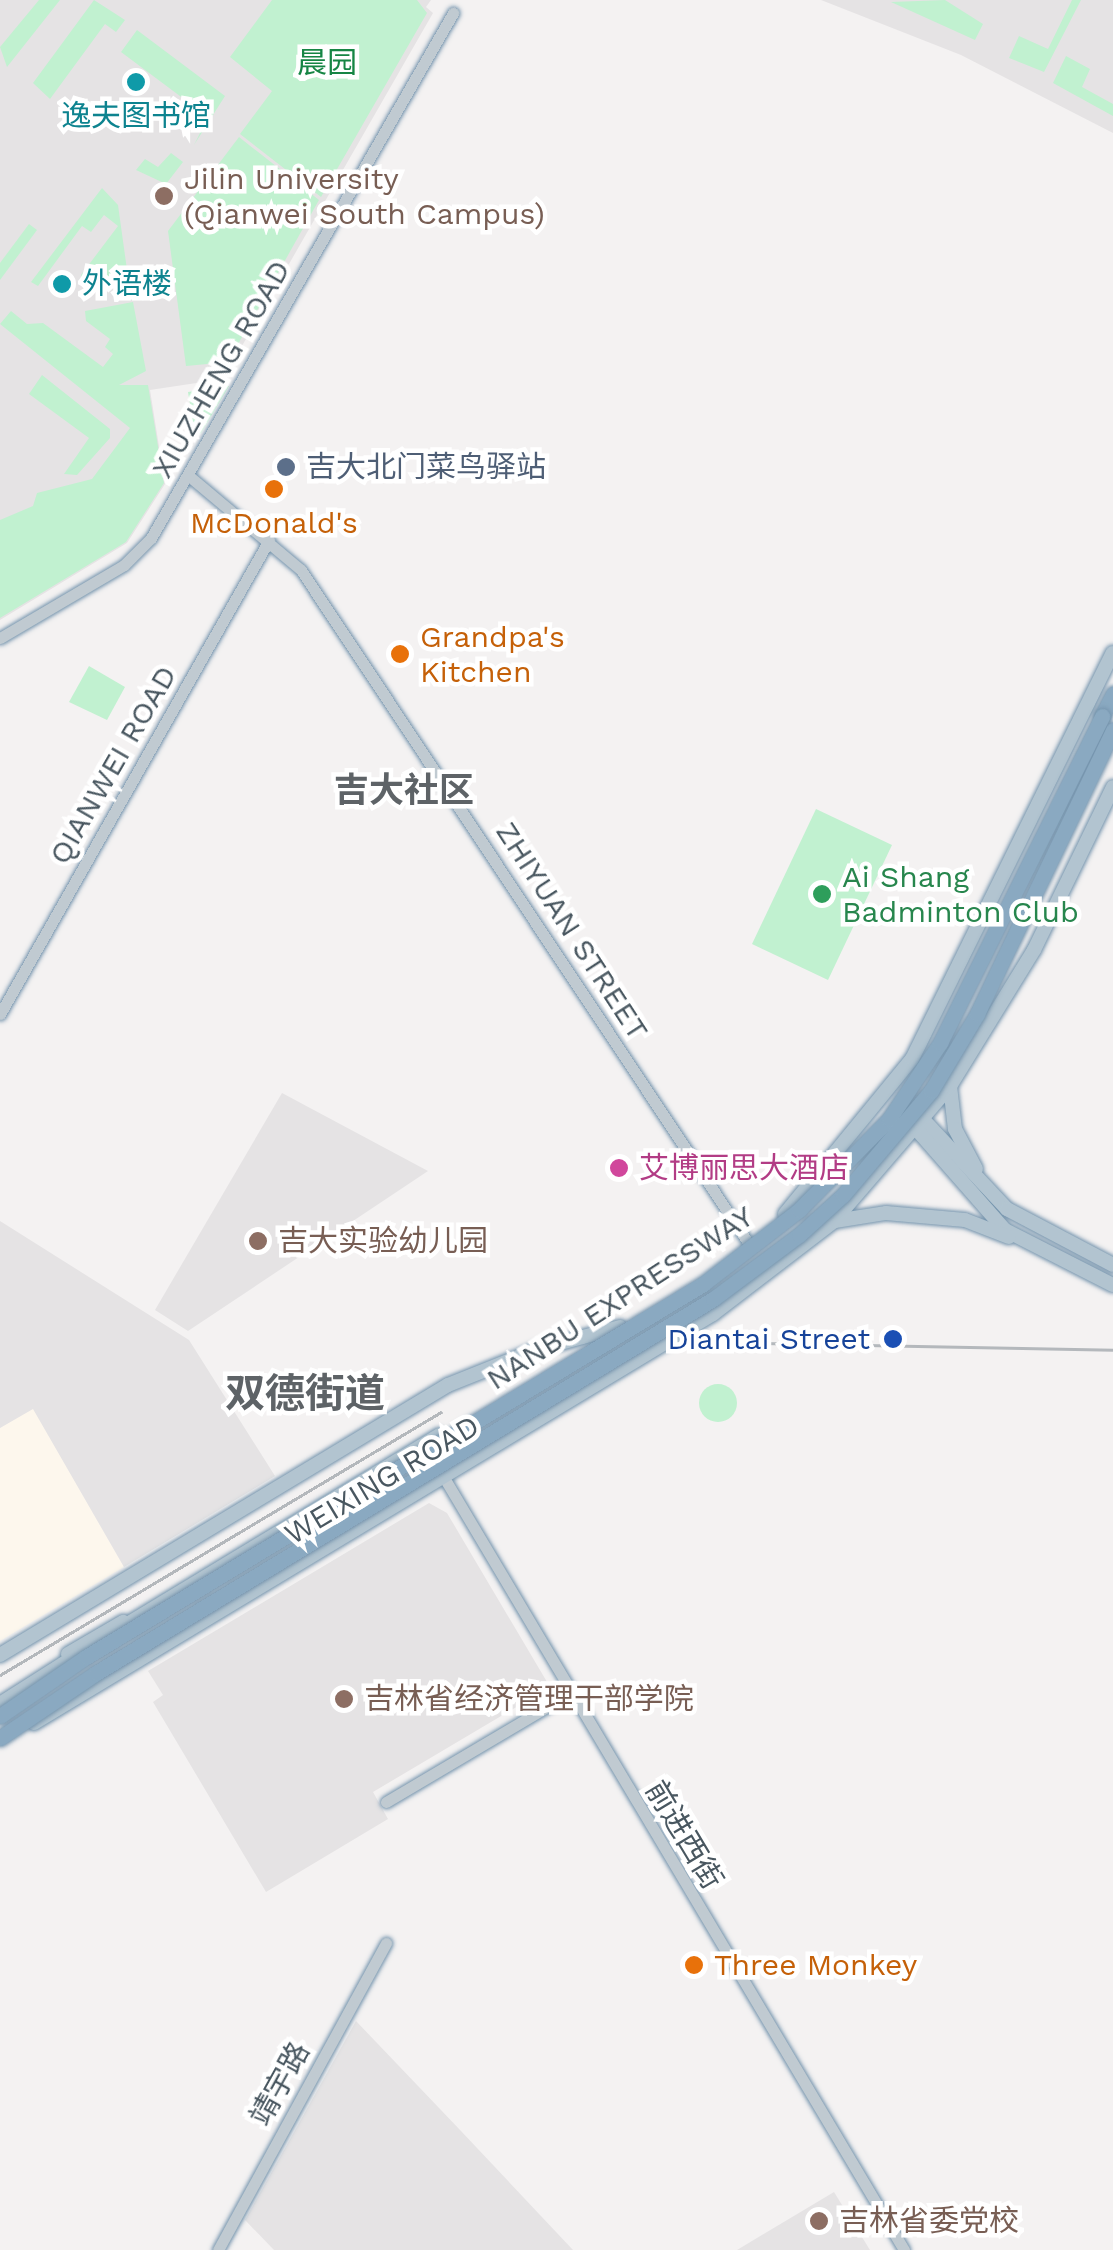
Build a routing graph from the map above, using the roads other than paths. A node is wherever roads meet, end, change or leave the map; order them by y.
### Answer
1 (453, 13) dead end
2 (189, 476) junction
3 (269, 540) junction
4 (0, 638) edge
5 (1113, 653) edge
6 (1113, 694) edge
7 (1108, 723) edge
8 (1113, 787) edge
9 (0, 1014) edge
10 (950, 1086) junction
11 (889, 1093) junction
12 (919, 1124) junction
13 (1006, 1209) junction
14 (834, 1221) junction
15 (1017, 1238) junction
16 (749, 1244) junction
17 (1113, 1265) edge
18 (1113, 1286) edge
19 (620, 1327) junction
20 (424, 1444) junction
21 (442, 1475) junction
22 (194, 1582) junction
23 (0, 1655) edge
24 (86, 1656) junction
25 (570, 1693) junction
26 (0, 1694) edge
27 (0, 1706) edge
28 (0, 1716) edge
29 (0, 1741) edge
30 (386, 1802) dead end
31 (386, 1943) dead end
32 (218, 2250) edge
33 (904, 2250) edge

1 - 2 street, XIUZHENG ROAD
2 - 3 street, ZHIYUAN STREET
2 - 4 street, XIUZHENG ROAD
3 - 9 street, QIANWEI ROAD
3 - 16 street, ZHIYUAN STREET
5 - 11 main road, WEIXING ROAD
6 - 7 highway, NANBU EXPRESSWAY
7 - 24 highway, NANBU EXPRESSWAY, bridge
7 - 29 highway, NANBU EXPRESSWAY, bridge
8 - 10 main road, WEIXING ROAD
10 - 12 main road, WEIXING ROAD
10 - 13 main road
11 - 12 main road
11 - 16 main road, WEIXING ROAD
12 - 13 main road
12 - 14 main road, WEIXING ROAD
12 - 15 main road
13 - 17 main road
14 - 15 main road
14 - 21 main road, WEIXING ROAD
15 - 18 main road
16 - 19 main road, WEIXING ROAD
19 - 20 main road, WEIXING ROAD
19 - 23 main road, WEIXING ROAD
20 - 21 street, 前进西街
20 - 22 main road, WEIXING ROAD
21 - 25 street, 前进西街
21 - 29 main road, WEIXING ROAD
22 - 26 main road
22 - 27 main road, WEIXING ROAD
24 - 27 highway, bridge
24 - 28 highway, NANBU EXPRESSWAY, bridge
25 - 30 street
25 - 33 street, 前进西街
31 - 32 street, 靖宇路

